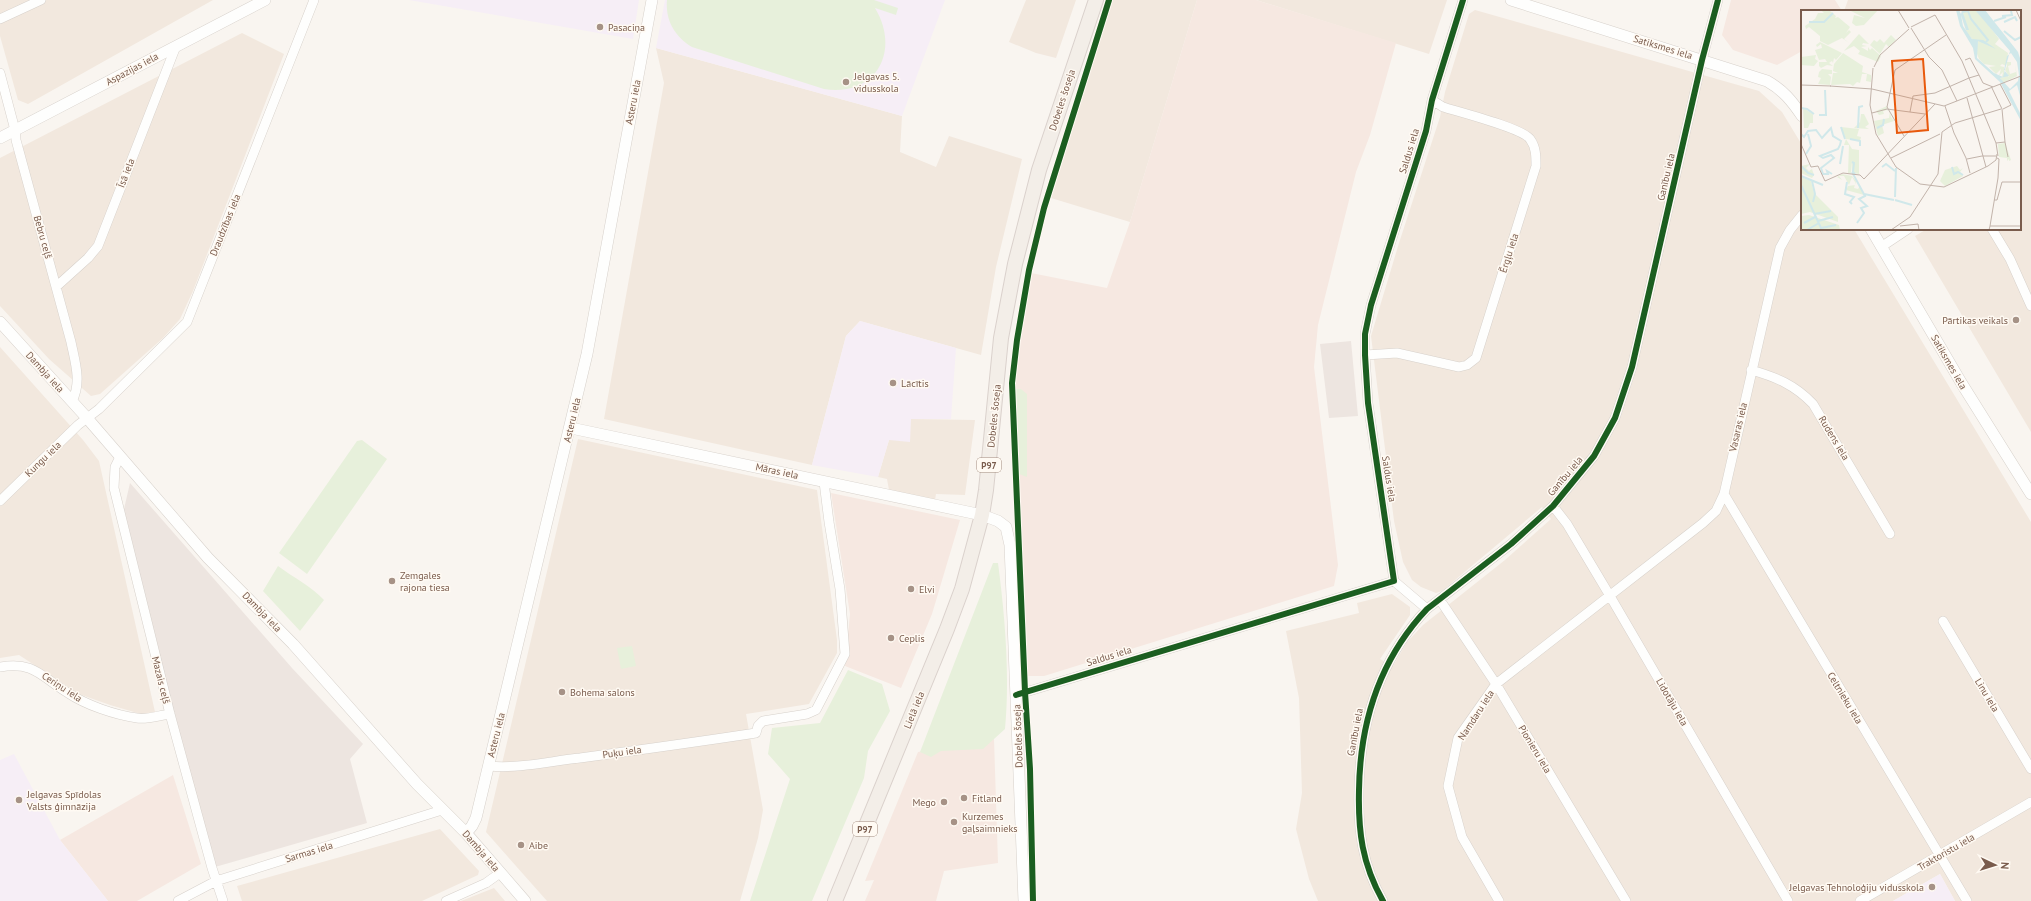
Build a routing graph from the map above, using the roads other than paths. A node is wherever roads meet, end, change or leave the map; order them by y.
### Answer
1 (41, 0) edge
2 (265, 0) edge
3 (314, 0) edge
4 (652, 0) edge
5 (1096, 0) edge
6 (1463, 0) edge
7 (1510, 0) edge
8 (1718, 0) edge
9 (0, 19) edge
10 (176, 46) junction
11 (1702, 60) junction
12 (0, 73) edge
13 (1432, 100) junction
14 (1801, 114) edge
15 (15, 130) junction
16 (0, 138) edge
17 (1801, 216) edge
18 (1872, 230) edge
19 (1907, 230) edge
20 (1993, 230) edge
21 (1882, 247) junction
22 (57, 286) junction
23 (2031, 306) edge
24 (0, 322) edge
25 (1365, 355) junction
26 (1751, 370) junction
27 (72, 401) junction
28 (88, 418) junction
29 (571, 428) junction
30 (120, 457) junction
31 (824, 482) junction
32 (1724, 494) junction
33 (2031, 494) edge
34 (0, 501) edge
35 (1553, 506) junction
36 (982, 515) junction
37 (1890, 534) dead end
38 (1394, 581) junction
39 (1610, 596) junction
40 (1440, 600) junction
41 (1427, 610) junction
42 (1943, 621) dead end
43 (0, 667) edge
44 (1496, 684) junction
45 (1016, 695) junction
46 (170, 714) junction
47 (489, 766) junction
48 (2031, 769) edge
49 (2031, 802) edge
50 (442, 810) junction
51 (466, 833) junction
52 (1939, 856) junction
53 (500, 873) junction
54 (216, 881) junction
55 (178, 901) edge
56 (223, 901) edge
57 (446, 901) edge
58 (525, 901) edge
59 (835, 901) edge
60 (1024, 901) edge
61 (1383, 901) edge
62 (1498, 901) edge
63 (1626, 901) edge
64 (1788, 901) edge
65 (1860, 901) edge
66 (1967, 901) edge

1 - 9 street
2 - 10 street, Aspazijas iela
3 - 28 street, Draudzības iela
4 - 29 street, Asteru iela
5 - 36 main road, Dobeles šoseja / P97
6 - 13 street, Saldus iela
7 - 11 street, Satiksmes iela
8 - 11 street, Ganību iela
10 - 15 street, Aspazijas iela
10 - 22 street, Īsā iela
11 - 14 street, Satiksmes iela
11 - 35 street, Ganību iela
12 - 15 street, Bebru ceļš
13 - 25 street, Saldus iela
13 - 25 street, Ērgļu iela
15 - 16 street, Aspazijas iela
15 - 22 street, Bebru ceļš
17 - 26 street, Vasaras iela
18 - 21 street, Satiksmes iela
19 - 21 street
20 - 23 street
21 - 33 street, Satiksmes iela
22 - 27 street, Bebru ceļš
24 - 27 street, Dambja iela
25 - 38 street, Saldus iela
26 - 32 street, Vasaras iela
26 - 37 street, Rudens iela
27 - 28 street, Dambja iela
28 - 30 street, Dambja iela
28 - 34 street, Kungu iela
29 - 31 street, Māras iela
29 - 47 street, Asteru iela
30 - 46 street, Mazais ceļš
30 - 50 street, Dambja iela
31 - 36 street, Māras iela
31 - 47 street, Puķu iela
32 - 39 street, Vasaras iela
32 - 52 street, Celtnieku iela
35 - 39 street, Lidotāju iela
35 - 40 street, Ganību iela
36 - 45 street, Dobeles šoseja
36 - 59 main road, Lielā iela / P97
38 - 41 street
38 - 45 street, Saldus iela
39 - 44 street, Namdaru iela
39 - 64 street, Lidotāju iela
40 - 41 street, Ganību iela
40 - 44 street, Pionieru iela
41 - 61 street, Ganību iela
42 - 48 street, Linu iela
43 - 46 street, Ceriņu iela
44 - 62 street, Namdaru iela
44 - 63 street, Pionieru iela
45 - 60 street, Dobeles šoseja
46 - 54 street, Mazais ceļš
47 - 51 street, Asteru iela
49 - 52 street, Traktoristu iela
50 - 51 street, Dambja iela
50 - 54 street, Sarmas iela
51 - 53 street, Dambja iela
52 - 65 street, Traktoristu iela
52 - 66 street, Celtnieku iela
53 - 57 street
53 - 58 street, Dambja iela
54 - 55 street, Sarmas iela
54 - 56 street, Mazais ceļš

